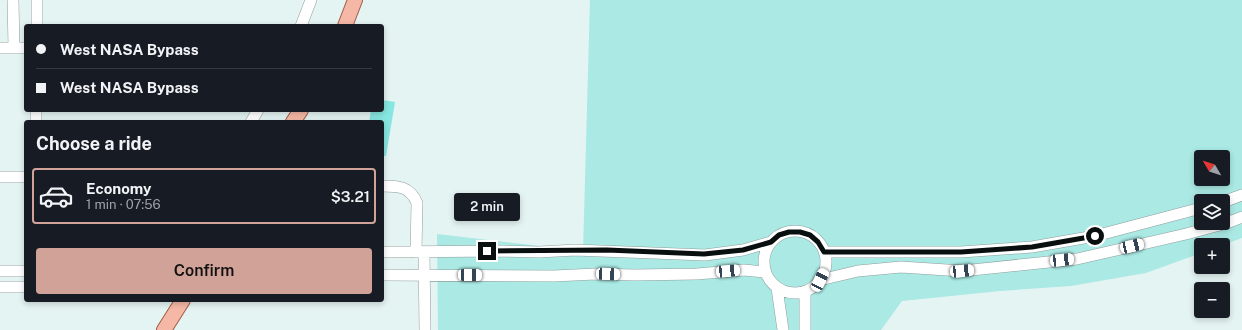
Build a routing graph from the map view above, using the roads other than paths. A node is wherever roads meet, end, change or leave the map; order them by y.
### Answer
1 (13, 0) edge
2 (37, 0) edge
3 (311, 0) edge
4 (355, 0) edge
5 (37, 24) edge
6 (302, 24) edge
7 (346, 24) edge
8 (0, 48) edge
9 (14, 48) junction
10 (24, 48) edge
11 (0, 177) edge
12 (24, 177) edge
13 (384, 186) edge
14 (1242, 195) edge
15 (1230, 199) edge
16 (1194, 210) edge
17 (1242, 216) edge
18 (1230, 222) edge
19 (1201, 230) edge
20 (771, 242) junction
21 (384, 252) edge
22 (420, 252) junction
23 (824, 252) junction
24 (0, 271) edge
25 (24, 271) edge
26 (765, 272) junction
27 (384, 275) edge
28 (425, 275) junction
29 (820, 280) junction
30 (0, 287) edge
31 (24, 287) edge
32 (777, 288) junction
33 (805, 291) junction
34 (182, 302) edge
35 (164, 330) edge
36 (425, 330) edge
37 (783, 330) edge
38 (805, 330) edge

1 - 9 street
2 - 5 street
3 - 6 street
4 - 7 main road
8 - 9 street
9 - 10 street
11 - 12 street
13 - 22 street
14 - 15 street
16 - 23 street
17 - 18 street
19 - 29 street
20 - 22 street
20 - 23 street
20 - 26 street
21 - 22 street
22 - 28 street
23 - 29 street
24 - 25 street
26 - 28 street
26 - 32 street
27 - 28 street
28 - 36 street
29 - 33 street
30 - 31 street
32 - 33 street
32 - 37 street
33 - 38 street
34 - 35 main road

